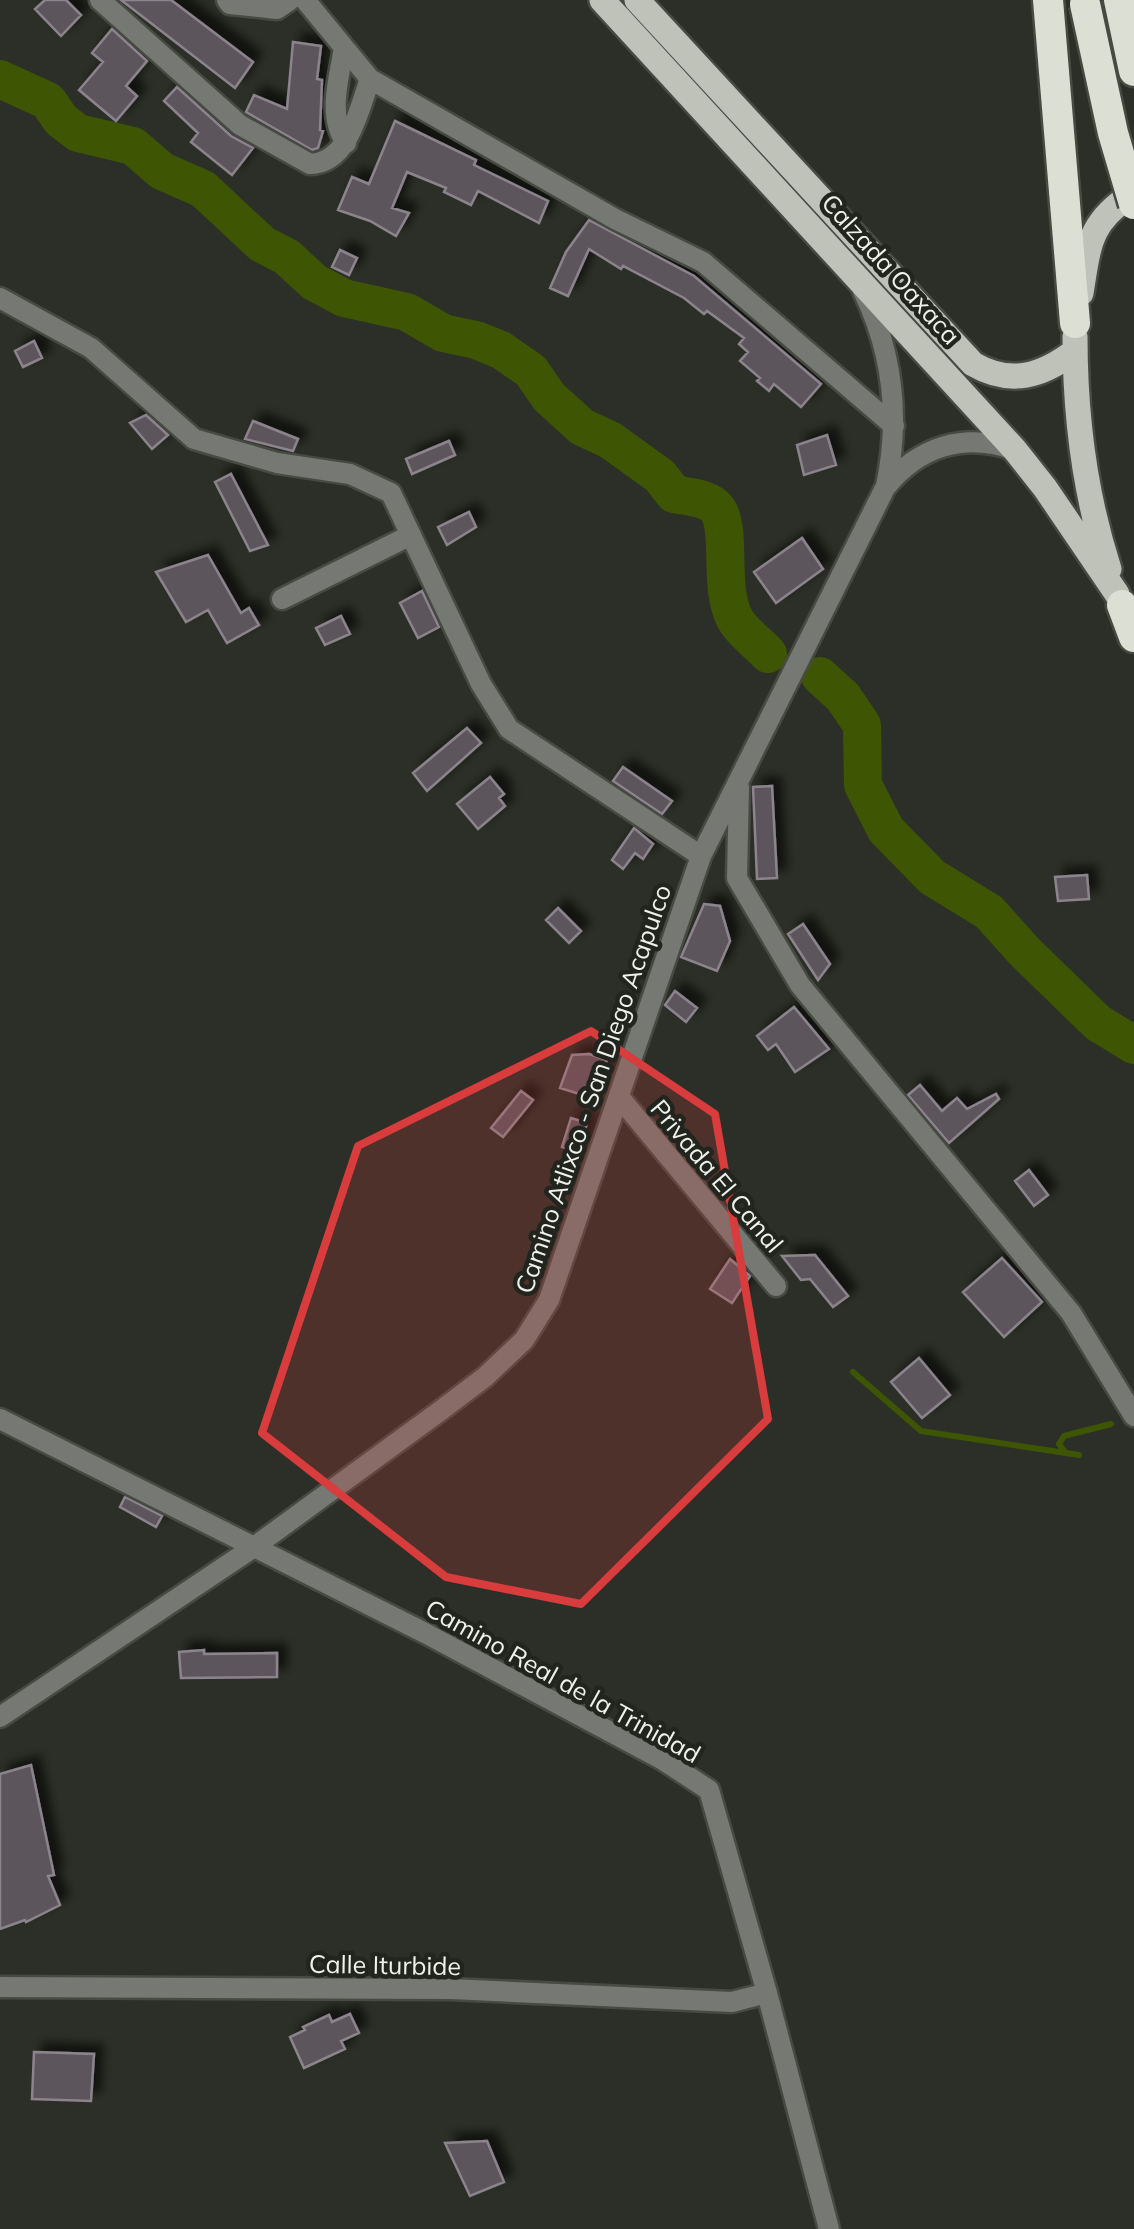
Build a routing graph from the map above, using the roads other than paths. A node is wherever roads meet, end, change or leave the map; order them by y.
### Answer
1 (100, 0) edge
2 (228, 0) edge
3 (290, 0) edge
4 (304, 0) edge
5 (602, 0) edge
6 (636, 0) edge
7 (1048, 0) edge
8 (1119, 1) edge
9 (1085, 2) edge
10 (344, 48) junction
11 (1134, 71) edge
12 (370, 79) junction
13 (346, 143) junction
14 (1134, 192) edge
15 (1134, 204) edge
16 (850, 268) junction
17 (0, 298) edge
18 (1075, 337) junction
19 (894, 426) junction
20 (1015, 450) junction
21 (885, 488) junction
22 (411, 536) junction
23 (282, 599) dead end
24 (1124, 607) edge
25 (1134, 637) edge
26 (744, 771) junction
27 (701, 856) junction
28 (620, 1098) junction
29 (776, 1286) dead end
30 (1134, 1416) edge
31 (0, 1419) edge
32 (254, 1547) junction
33 (0, 1718) edge
34 (0, 1987) edge
35 (768, 1993) junction
36 (829, 2229) edge

1 - 13 street
2 - 3 street
4 - 10 street
5 - 16 main road, Calzada Oaxaca
6 - 18 main road, Calzada Oaxaca
7 - 18 highway
8 - 11 highway
9 - 15 highway, bridge
10 - 12 street
10 - 13 street
12 - 13 street
12 - 19 street
14 - 18 main road
16 - 19 street, Camino Atlixco - San Diego Acapulco
16 - 20 main road, Calzada Oaxaca
17 - 22 street
18 - 24 main road
19 - 21 street, Camino Atlixco - San Diego Acapulco
20 - 21 street, Camino Atlixco - San Diego Acapulco
20 - 24 main road, Calzada Oaxaca
21 - 26 street, Camino Atlixco - San Diego Acapulco
22 - 23 street
22 - 27 street
24 - 25 highway
26 - 27 street, Camino Atlixco - San Diego Acapulco
26 - 30 street
27 - 28 street, Camino Atlixco - San Diego Acapulco
28 - 29 street, Privada El Canal
28 - 32 street, Camino Atlixco - San Diego Acapulco
31 - 32 street, Camino Real de la Trinidad
32 - 33 street, Camino Atlixco - San Diego Acapulco
32 - 35 street, Camino Real de la Trinidad
34 - 35 street, Calle Iturbide
35 - 36 street, Camino Real de la Trinidad

